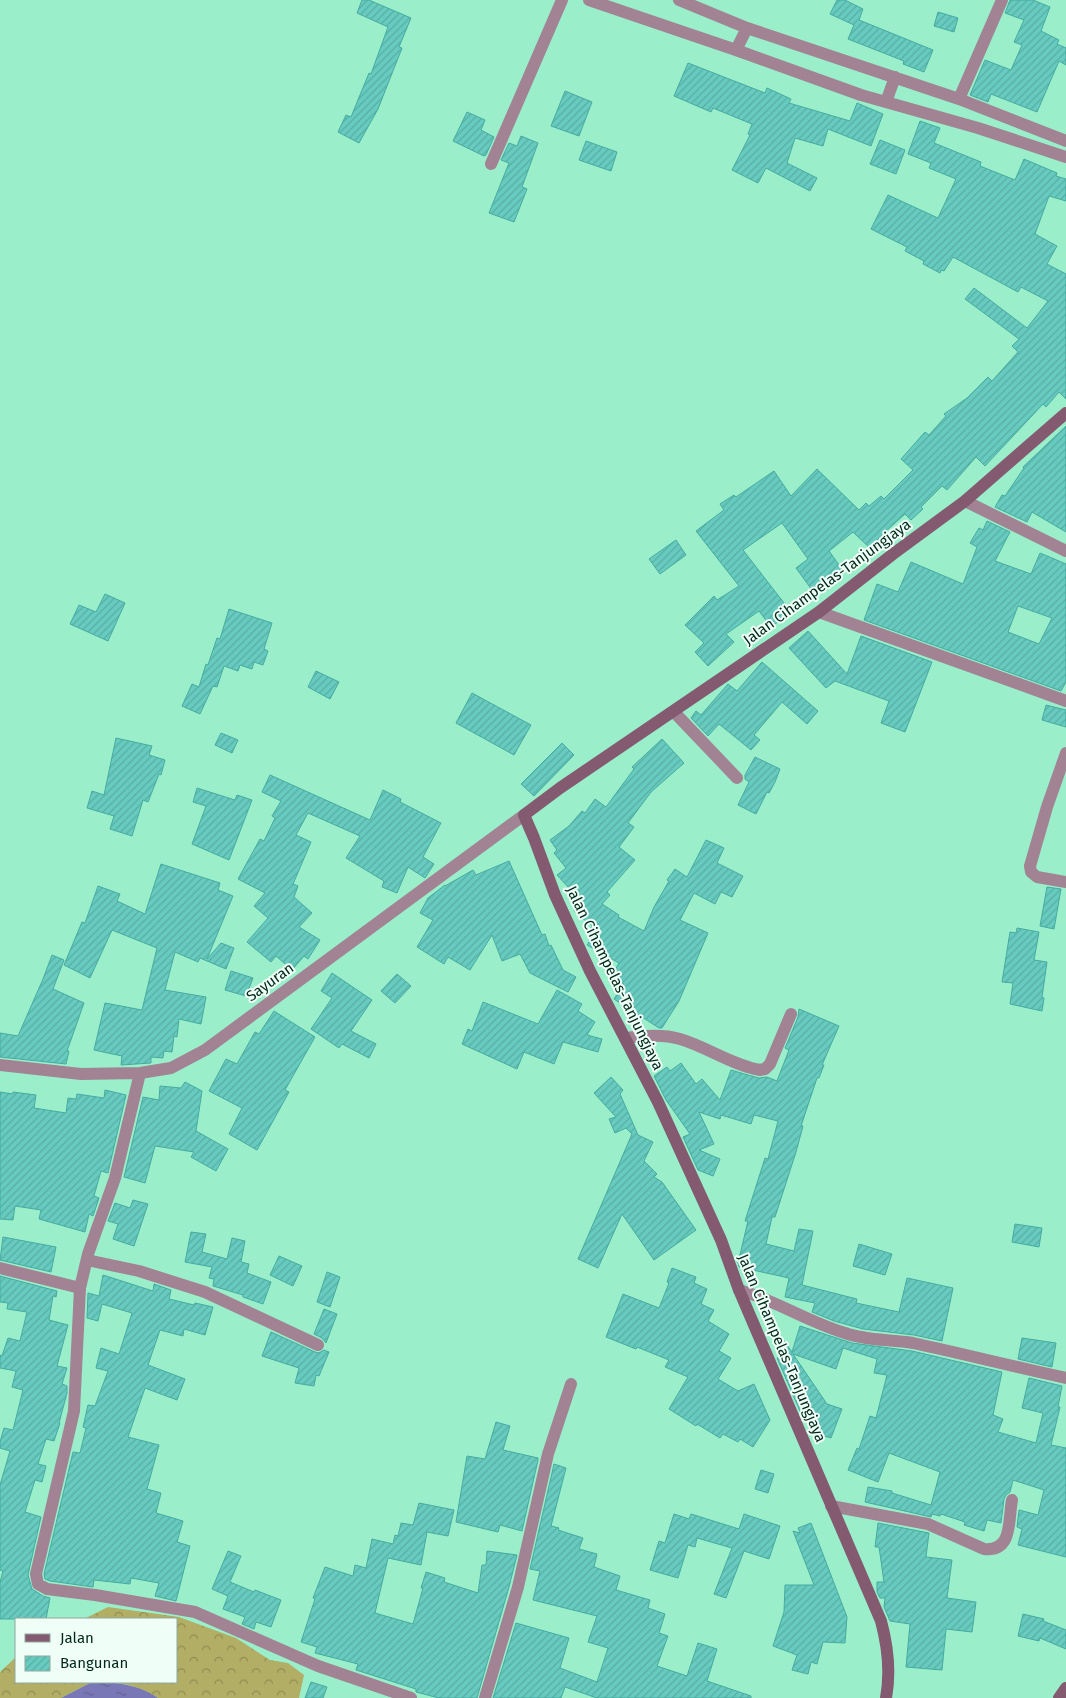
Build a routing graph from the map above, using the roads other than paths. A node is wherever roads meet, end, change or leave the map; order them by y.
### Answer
1 (562, 0) edge
2 (589, 0) edge
3 (679, 0) edge
4 (1002, 0) edge
5 (741, 39) junction
6 (890, 90) junction
7 (959, 99) junction
8 (1066, 141) edge
9 (1066, 157) edge
10 (491, 164) dead end
11 (1066, 413) edge
12 (965, 501) junction
13 (1066, 551) edge
14 (820, 612) junction
15 (1066, 701) edge
16 (674, 712) junction
17 (1066, 753) edge
18 (738, 778) dead end
19 (524, 815) junction
20 (1066, 882) edge
21 (791, 1014) dead end
22 (626, 1038) junction
23 (0, 1065) edge
24 (140, 1074) junction
25 (87, 1260) junction
26 (0, 1268) edge
27 (80, 1288) junction
28 (739, 1290) junction
29 (318, 1345) dead end
30 (1066, 1378) edge
31 (571, 1384) dead end
32 (1012, 1500) dead end
33 (831, 1506) junction
34 (1066, 1688) edge
35 (411, 1698) edge
36 (484, 1698) edge
37 (886, 1698) edge
38 (1060, 1698) edge

1 - 10 street
2 - 5 street
3 - 5 street
4 - 7 street
5 - 6 street
5 - 6 street
6 - 7 street
6 - 9 street
7 - 8 street
11 - 12 main road, Jalan Cihampelas-Tanjungjaya
12 - 13 street
12 - 14 main road, Jalan Cihampelas-Tanjungjaya
14 - 15 street
14 - 16 main road, Jalan Cihampelas-Tanjungjaya
16 - 18 street
16 - 19 main road, Jalan Cihampelas-Tanjungjaya
17 - 20 street
19 - 22 main road, Jalan Cihampelas-Tanjungjaya
19 - 24 street, Sayuran
21 - 22 street
22 - 28 main road, Jalan Cihampelas-Tanjungjaya
23 - 24 street, Sayuran
24 - 25 street
25 - 27 street
25 - 29 street
26 - 27 street
27 - 35 street
28 - 30 street
28 - 33 main road, Jalan Cihampelas-Tanjungjaya
31 - 36 street
32 - 33 street
33 - 37 main road, Jalan Cihampelas-Tanjungjaya
34 - 38 main road

